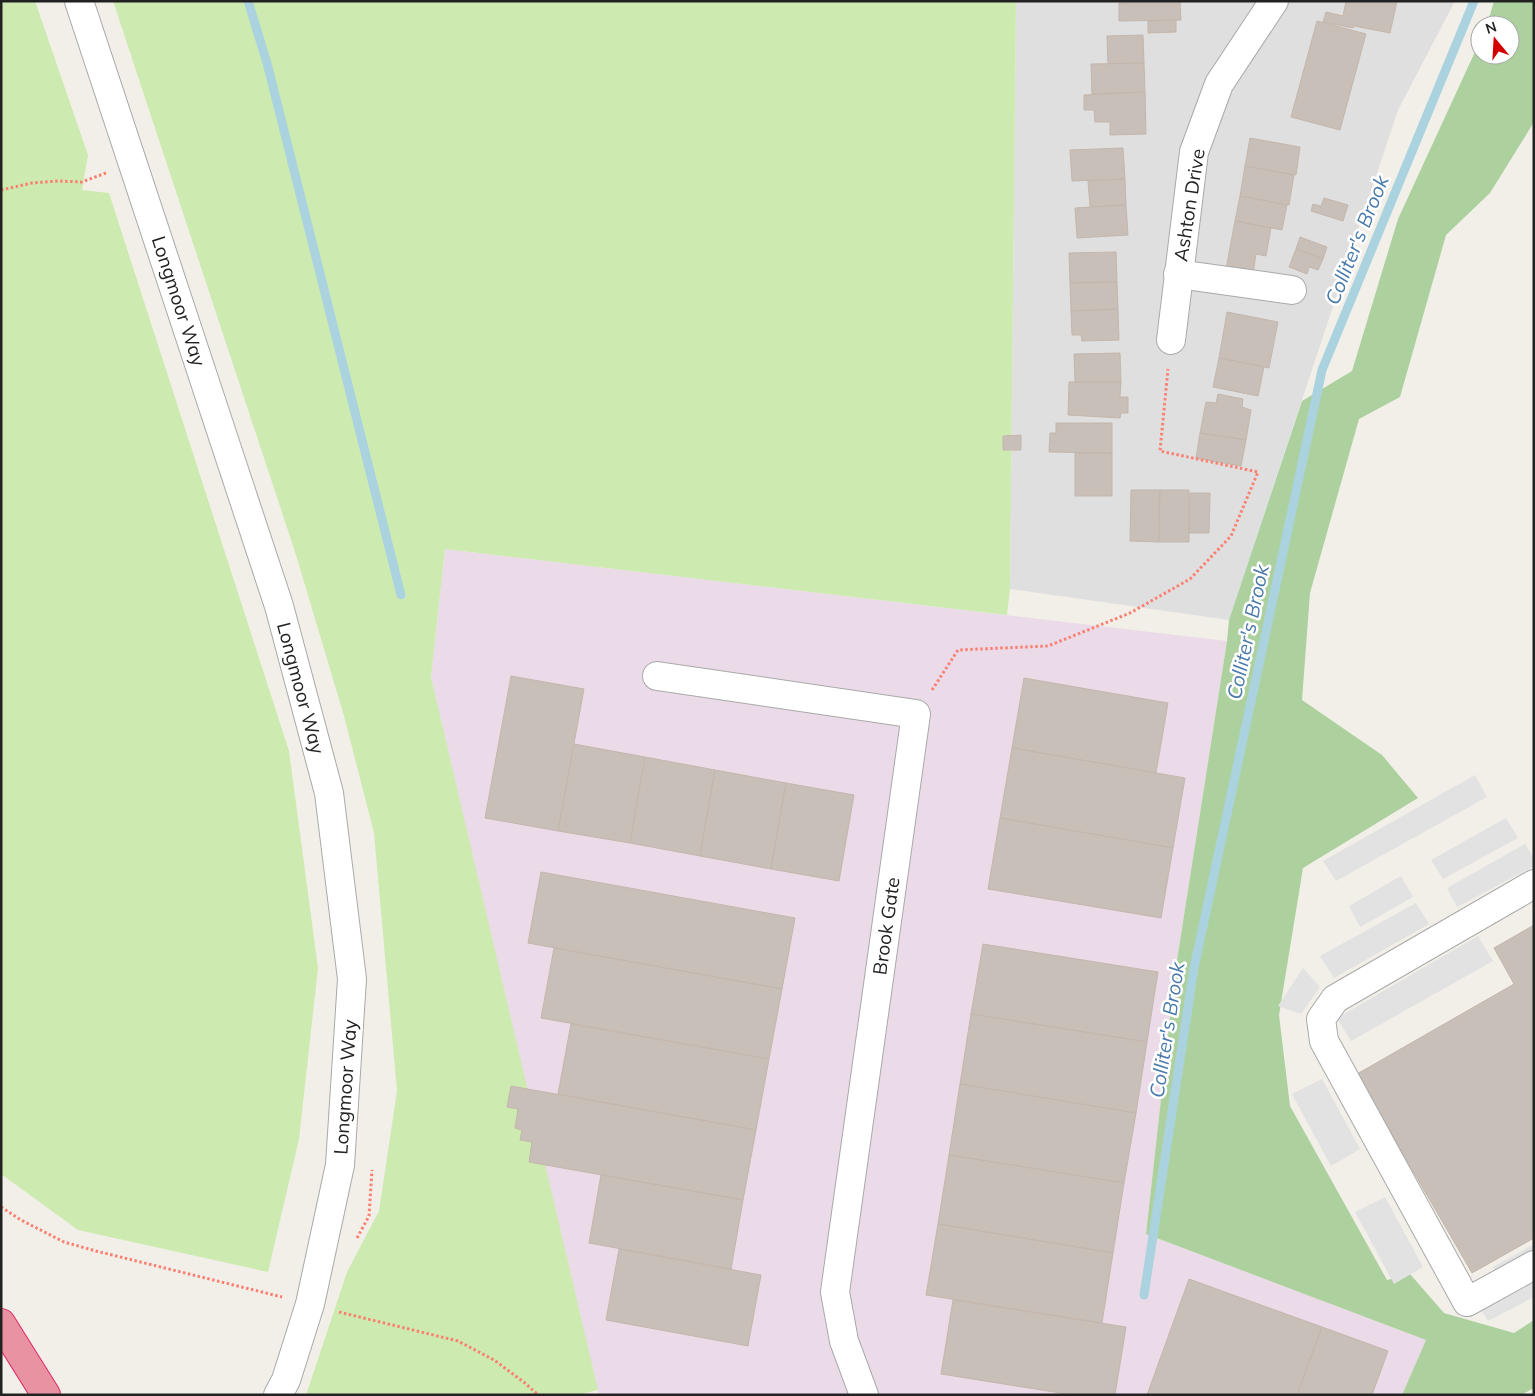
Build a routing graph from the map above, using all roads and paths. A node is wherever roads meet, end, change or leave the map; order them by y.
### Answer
1 (79, 1) edge
2 (1274, 1) edge
3 (134, 164) junction
4 (1, 190) edge
5 (1178, 274) junction
6 (1292, 290) dead end
7 (1171, 340) joint
8 (657, 676) dead end
9 (916, 714) junction
10 (1534, 884) edge
11 (1, 1207) edge
12 (1534, 1265) edge
13 (310, 1304) junction
14 (1, 1323) edge
15 (46, 1395) edge
16 (278, 1395) edge
17 (538, 1395) edge
18 (864, 1395) edge

1 - 3 street, Longmoor Way
2 - 5 street, Ashton Drive
3 - 4 path
3 - 13 street, Longmoor Way
5 - 6 street
5 - 7 street, Ashton Drive
7 - 9 path
8 - 9 street
9 - 18 street, Brook Gate
10 - 12 street
11 - 13 path
13 - 16 street, Longmoor Way
13 - 17 path
14 - 15 highway

